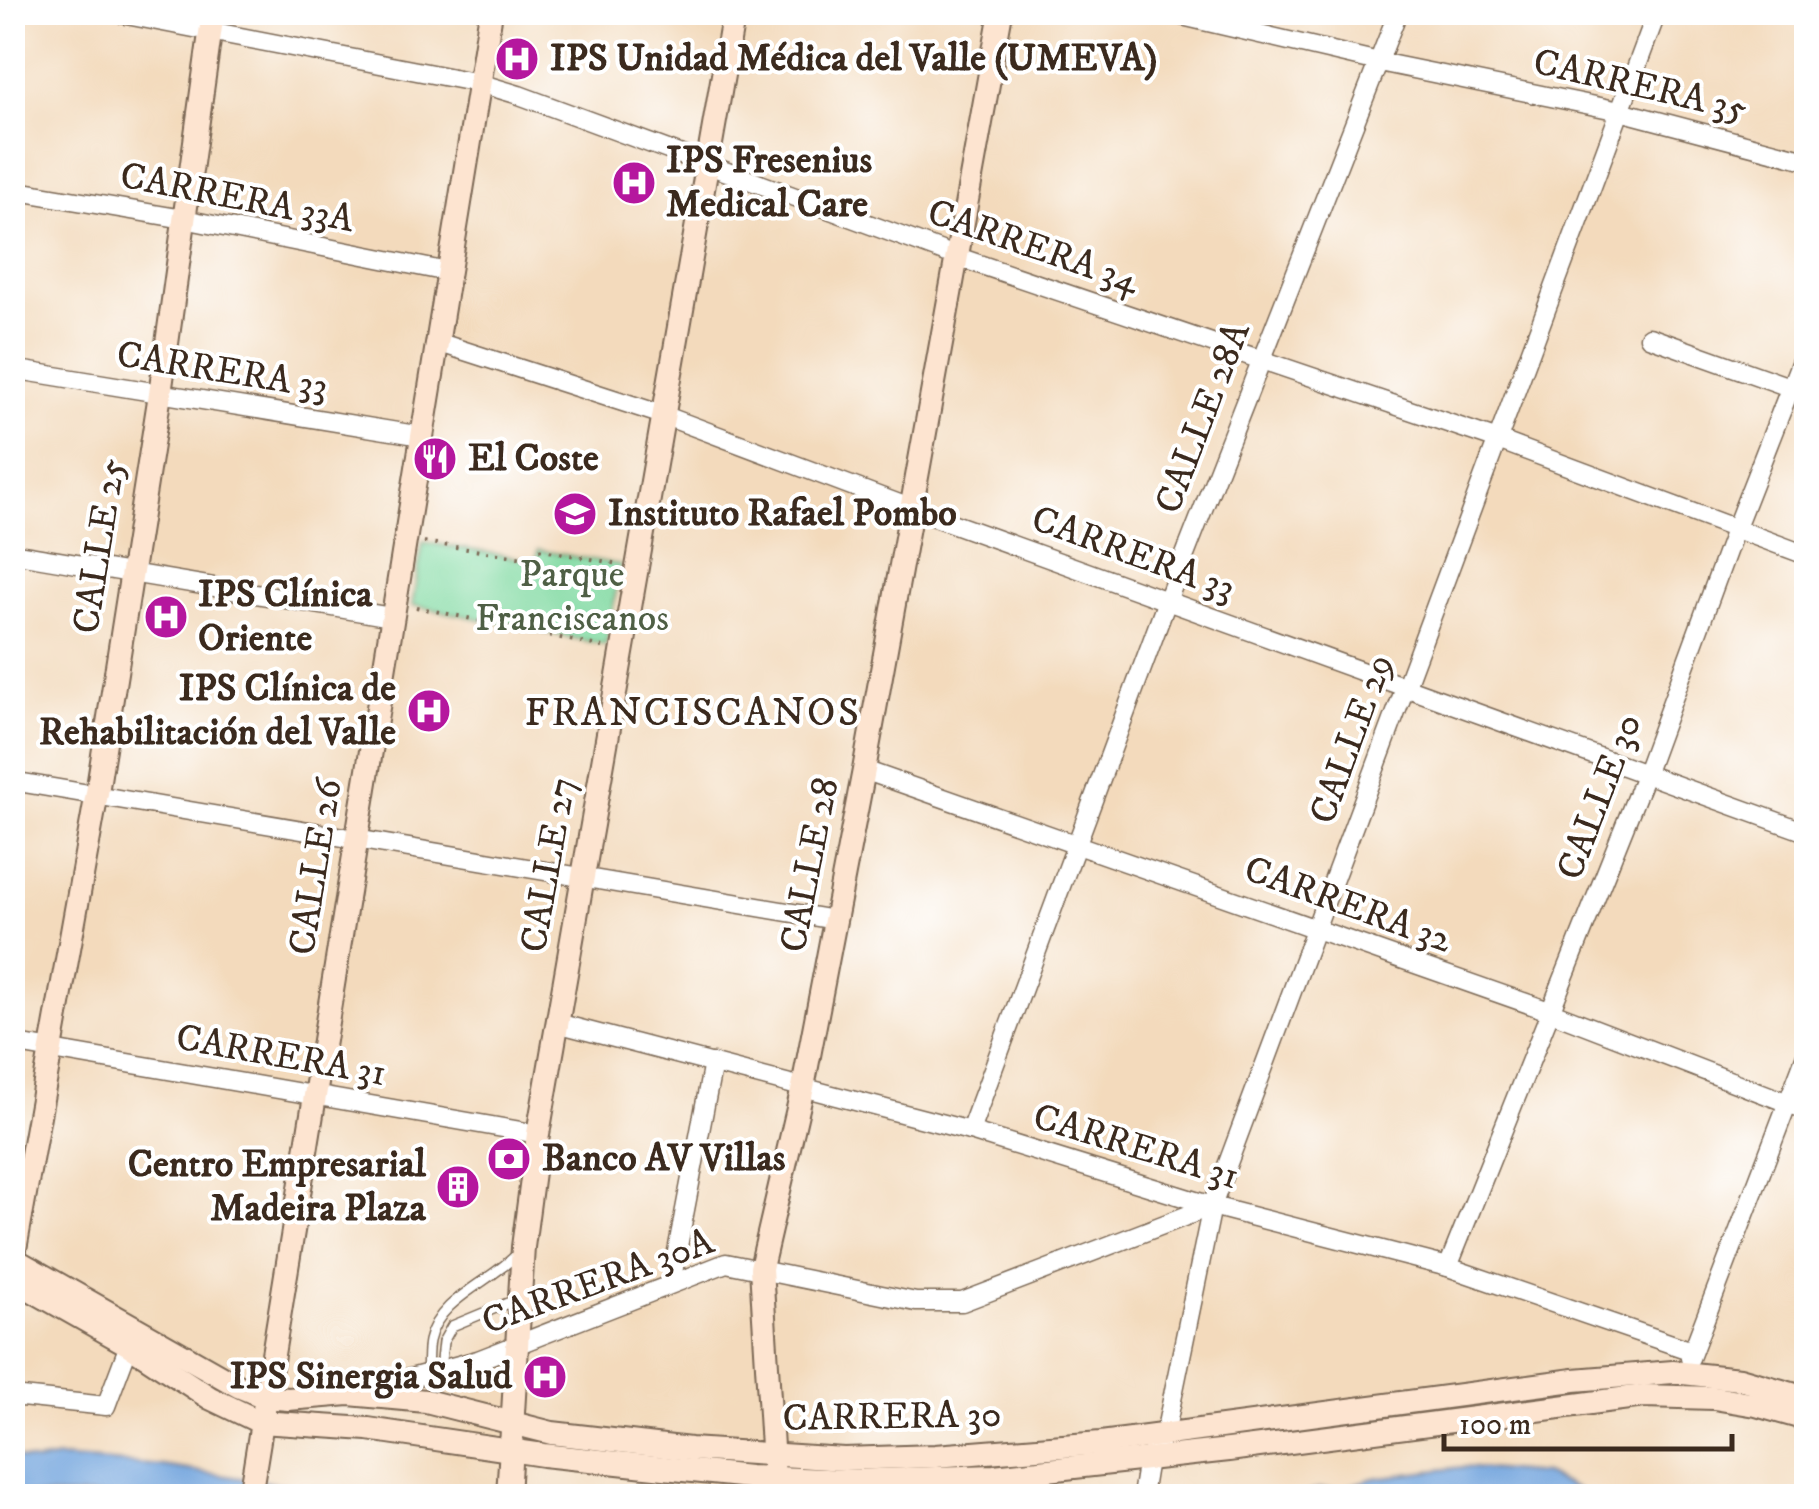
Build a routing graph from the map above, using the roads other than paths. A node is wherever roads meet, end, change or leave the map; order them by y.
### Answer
1 (111, 12) edge
2 (490, 12) edge
3 (734, 12) edge
4 (1001, 12) edge
5 (1165, 12) edge
6 (1398, 12) edge
7 (1657, 12) edge
8 (212, 21) edge
9 (1379, 62) junction
10 (479, 83) junction
11 (1620, 112) junction
12 (1806, 160) edge
13 (707, 164) junction
14 (12, 190) edge
15 (184, 219) junction
16 (955, 256) junction
17 (448, 272) junction
18 (1650, 337) dead end
19 (437, 342) junction
20 (1806, 348) edge
21 (1260, 360) junction
22 (12, 369) edge
23 (1799, 390) edge
24 (160, 394) junction
25 (664, 415) junction
26 (422, 436) junction
27 (1498, 440) junction
28 (910, 508) junction
29 (1736, 527) junction
30 (12, 553) edge
31 (1806, 555) edge
32 (131, 574) junction
33 (1167, 601) junction
34 (393, 610) junction
35 (1406, 684) junction
36 (864, 770) junction
37 (1645, 775) junction
38 (12, 781) edge
39 (97, 793) junction
40 (1806, 832) edge
41 (356, 838) junction
42 (1076, 843) junction
43 (582, 877) junction
44 (835, 920) junction
45 (1316, 928) junction
46 (1549, 1011) junction
47 (557, 1024) junction
48 (12, 1043) edge
49 (53, 1048) junction
50 (1806, 1055) edge
51 (713, 1063) junction
52 (803, 1087) junction
53 (314, 1094) junction
54 (1787, 1102) junction
55 (1806, 1110) edge
56 (970, 1131) junction
57 (538, 1134) junction
58 (1212, 1206) junction
59 (523, 1247) junction
60 (13, 1266) edge
61 (1448, 1267) junction
62 (762, 1268) junction
63 (671, 1282) junction
64 (519, 1298) junction
65 (517, 1343) junction
66 (128, 1345) junction
67 (1688, 1361) junction
68 (434, 1374) junction
69 (349, 1394) junction
70 (12, 1396) edge
71 (265, 1396) junction
72 (1678, 1396) junction
73 (1806, 1398) edge
74 (1806, 1419) edge
75 (260, 1422) junction
76 (514, 1423) junction
77 (1165, 1434) junction
78 (513, 1450) junction
79 (1148, 1459) junction
80 (774, 1477) edge
81 (509, 1489) edge
82 (250, 1496) edge
83 (1142, 1496) edge

1 - 8 street, CARRERA 34
2 - 10 main road, CALLE 26
3 - 13 main road, CALLE 27
4 - 16 main road, CALLE 28
5 - 9 street, CARRERA 35
6 - 9 street, CALLE 28A
7 - 11 street, CALLE 29
8 - 10 street, CARRERA 34
8 - 15 main road, CALLE 25
9 - 11 street, CARRERA 35
9 - 21 street, CALLE 28A
10 - 13 street, CARRERA 34
10 - 17 main road, CALLE 26
11 - 12 street, CARRERA 35
11 - 27 street, CALLE 29
13 - 16 street, CARRERA 34
13 - 25 main road, CALLE 27
14 - 15 street, CARRERA 33A
15 - 17 street, CARRERA 33A
15 - 24 main road, CALLE 25
16 - 21 street, CARRERA 34
16 - 28 main road, CALLE 28
17 - 19 main road, CALLE 26
18 - 23 street
19 - 25 street, CARRERA 33
19 - 26 main road, CALLE 26
20 - 23 street, CALLE 30
21 - 27 street, CARRERA 34
21 - 33 street, CALLE 28A
22 - 24 street, CARRERA 33
23 - 29 street, CALLE 30
24 - 26 street, CARRERA 33
24 - 32 main road, CALLE 25
25 - 28 street, CARRERA 33
25 - 43 main road, CALLE 27
26 - 34 main road, CALLE 26
27 - 29 street, CARRERA 34
27 - 35 street, CALLE 29
28 - 33 street, CARRERA 33
28 - 36 main road, CALLE 28
29 - 31 street, CARRERA 34
29 - 37 street, CALLE 30
30 - 32 street
32 - 34 street
32 - 39 main road, CALLE 25
33 - 35 street, CARRERA 33
33 - 42 street, CALLE 28A
34 - 41 main road, CALLE 26
35 - 37 street, CARRERA 33
35 - 45 street, CALLE 29
36 - 42 street, CARRERA 32
36 - 44 main road, CALLE 28
37 - 40 street, CARRERA 33
37 - 46 street, CALLE 30
38 - 39 street
39 - 41 street
39 - 49 main road, CALLE 25
41 - 43 street
41 - 53 main road, CALLE 26
42 - 45 street, CARRERA 32
42 - 56 street, CALLE 28A
43 - 44 street
43 - 47 main road, CALLE 27
44 - 52 main road, CALLE 28
45 - 46 street, CARRERA 32
45 - 58 street, CALLE 29
46 - 54 street, CARRERA 32
46 - 61 street, CALLE 30
47 - 51 street, CARRERA 31
47 - 57 main road, CALLE 27
48 - 49 street, CARRERA 31
49 - 53 street, CARRERA 31
49 - 60 main road, CALLE 25
50 - 54 street
51 - 52 street, CARRERA 31
51 - 63 street
52 - 56 street, CARRERA 31
52 - 62 main road, CALLE 28
53 - 57 street, CARRERA 31
53 - 71 main road, CALLE 26
54 - 55 street, CARRERA 32
54 - 67 street
56 - 58 street, CARRERA 31
57 - 59 main road, CALLE 27
58 - 61 street, CARRERA 31
58 - 62 street, CARRERA 30A
58 - 77 street, CALLE 29
59 - 64 main road, CALLE 27
59 - 68 lane
60 - 66 main road, CARRERA 30
60 - 71 main road, CARRERA 30
61 - 67 street, CARRERA 31
62 - 63 street, CARRERA 30A
62 - 80 main road, CALLE 28
63 - 65 street, CARRERA 30A
64 - 65 main road, CALLE 27
64 - 68 lane
65 - 68 street, CARRERA 30A
65 - 76 main road, CALLE 27
66 - 70 street
66 - 75 main road, CARRERA 30
67 - 72 street
67 - 73 main road, CARRERA 30
67 - 77 main road, CARRERA 30
68 - 69 street, CARRERA 30A
69 - 71 main road, CARRERA 30
69 - 76 main road, CARRERA 30
71 - 75 main road, CALLE 26
72 - 74 main road, CARRERA 30
72 - 79 main road, CARRERA 30
75 - 78 main road, CARRERA 30
75 - 82 main road, CALLE 26
76 - 78 main road, CALLE 27
76 - 80 main road, CARRERA 30
77 - 79 street, CALLE 29
77 - 80 main road, CARRERA 30
78 - 80 main road, CARRERA 30
78 - 81 main road, CALLE 27
79 - 80 main road, CARRERA 30
79 - 83 street, CALLE 29

